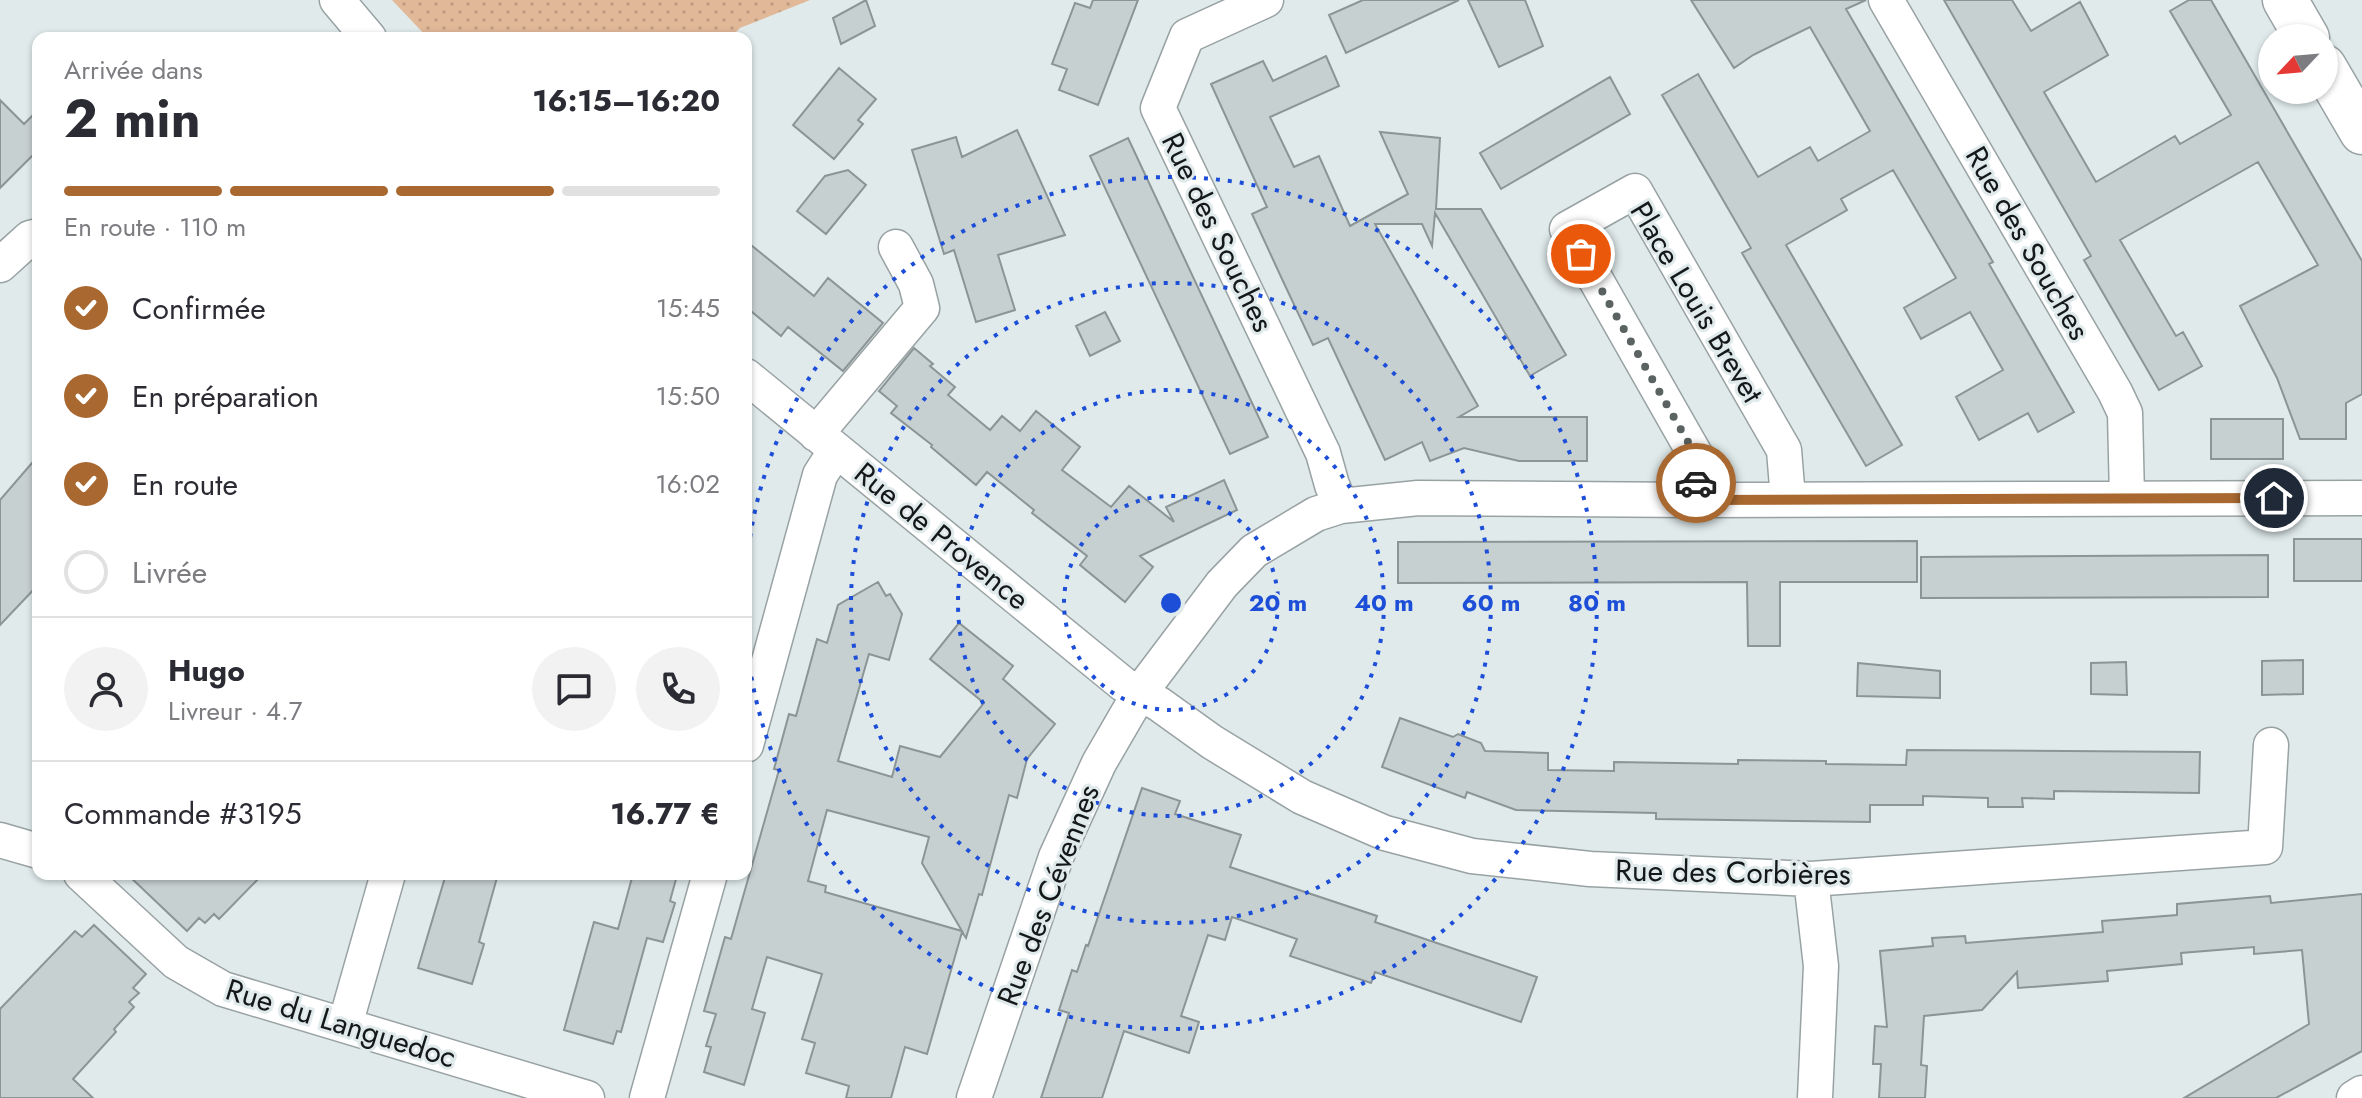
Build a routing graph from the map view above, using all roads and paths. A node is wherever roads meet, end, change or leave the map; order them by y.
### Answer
1 (337, 0) edge
2 (1266, 0) edge
3 (1886, 0) edge
4 (2285, 0) edge
5 (2299, 24) edge
6 (364, 32) edge
7 (2338, 91) edge
8 (2362, 132) edge
9 (32, 238) edge
10 (896, 247) dead end
11 (0, 265) edge
12 (752, 381) edge
13 (826, 442) junction
14 (2127, 498) junction
15 (2362, 498) edge
16 (1788, 499) junction
17 (1696, 500) junction
18 (1341, 506) junction
19 (1139, 694) junction
20 (752, 723) edge
21 (2271, 745) dead end
22 (0, 840) edge
23 (32, 849) edge
24 (1811, 879) junction
25 (87, 880) edge
26 (386, 880) edge
27 (708, 880) edge
28 (345, 1025) junction
29 (2362, 1093) edge
30 (587, 1098) edge
31 (647, 1098) edge
32 (974, 1098) edge
33 (1815, 1098) edge
34 (2354, 1098) edge

1 - 6 street
2 - 18 street, Rue des Souches
3 - 14 street, Rue des Souches
4 - 5 street
7 - 8 street
9 - 11 street
10 - 13 street
12 - 13 street, Rue de Provence
13 - 19 street, Rue de Provence
13 - 20 street
14 - 15 street, Rue des Cévennes
14 - 16 street, Rue des Cévennes
16 - 17 street, Rue des Cévennes
16 - 17 street, Place Louis Brevet
17 - 18 street, Rue des Cévennes
18 - 19 street, Rue des Cévennes
19 - 24 street, Rue des Corbières
19 - 32 street, Rue des Cévennes
21 - 24 street, Rue des Corbières
22 - 23 street
24 - 33 street
25 - 28 street, Rue du Languedoc
26 - 28 street
27 - 31 street
28 - 30 street, Rue du Languedoc
29 - 34 street

